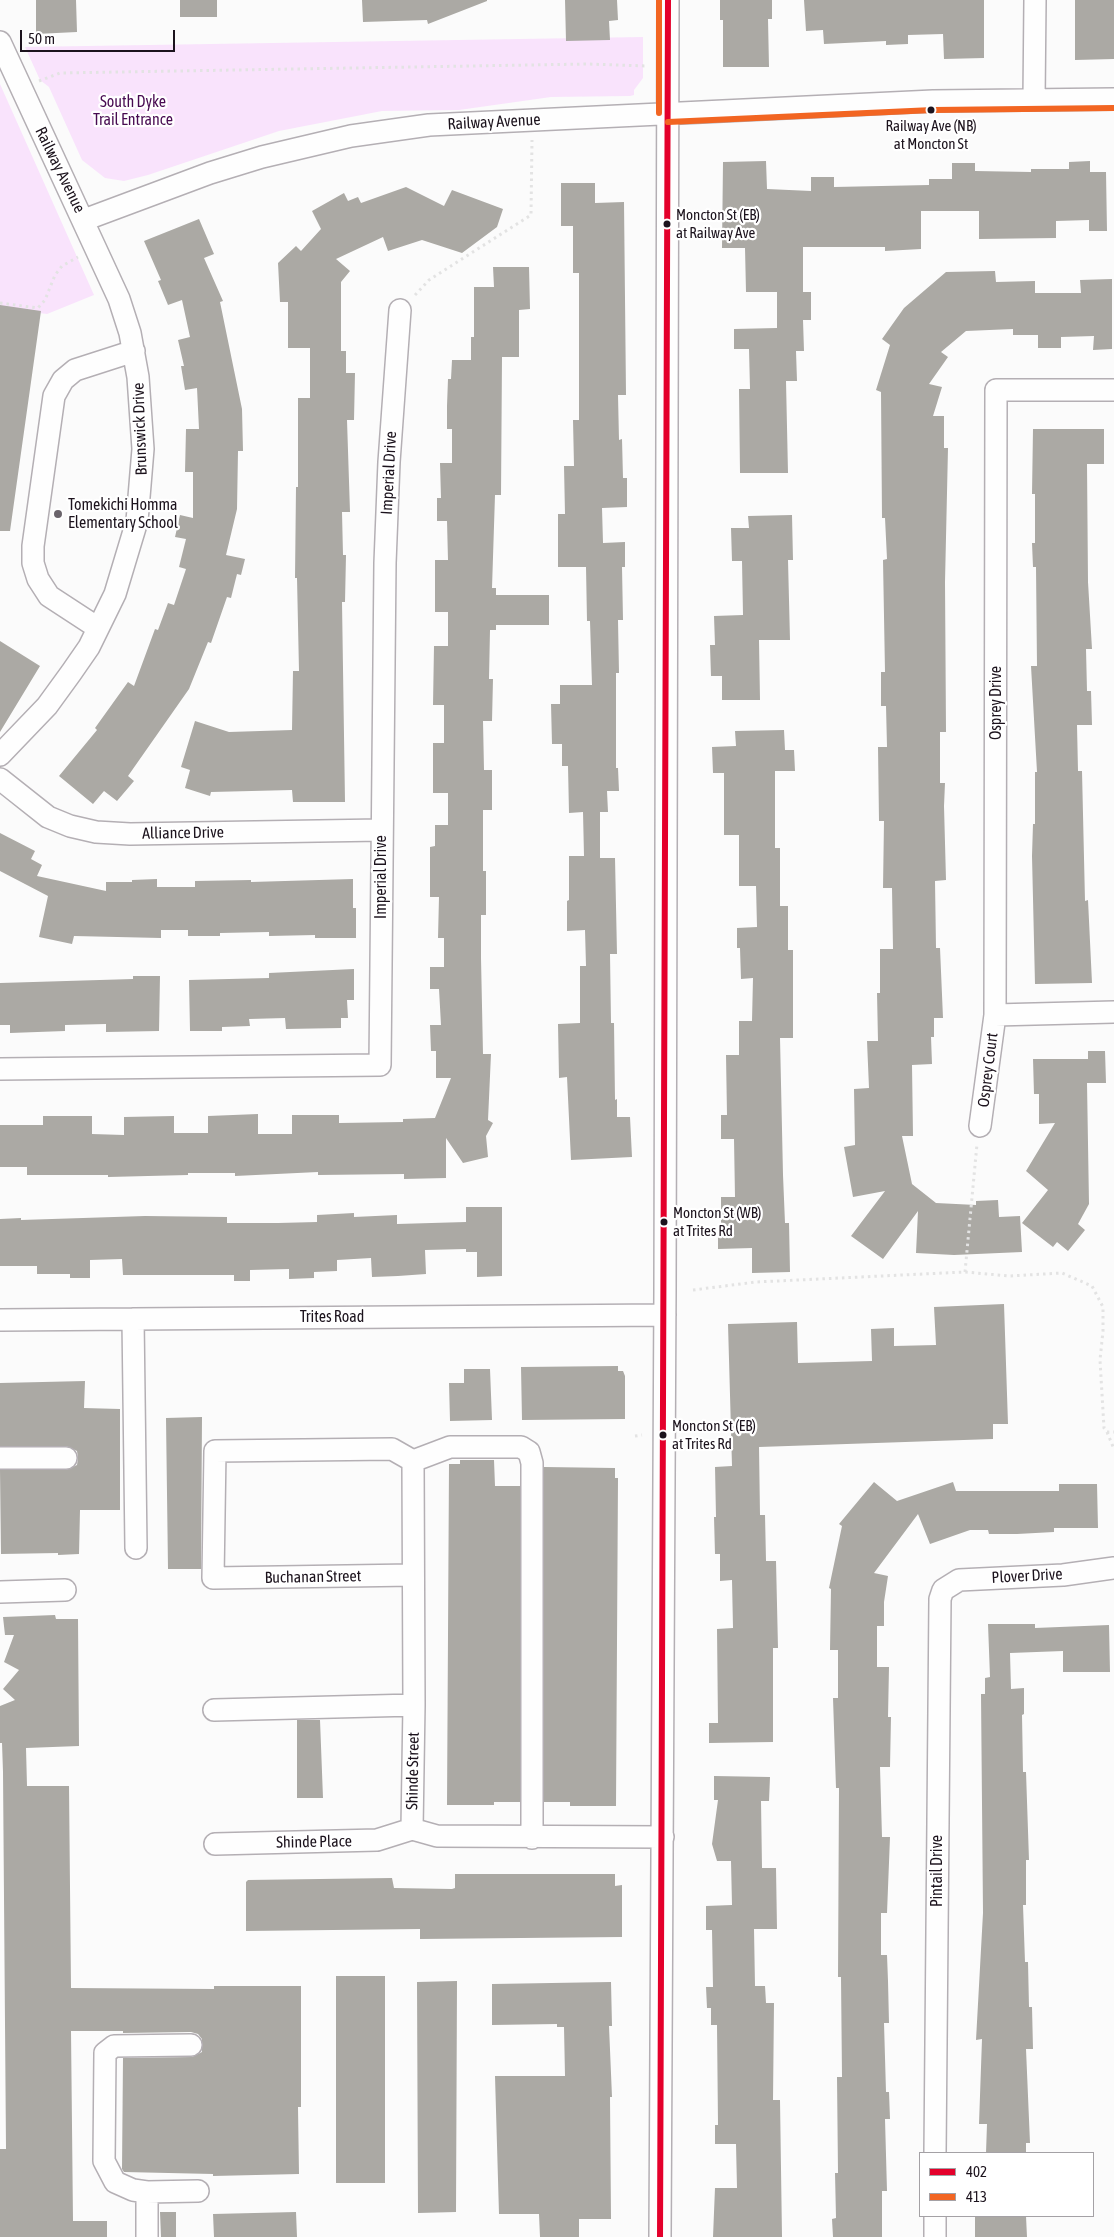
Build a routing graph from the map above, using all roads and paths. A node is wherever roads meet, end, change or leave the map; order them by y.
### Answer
1 (668, 0) edge
2 (1035, 0) edge
3 (0, 42) edge
4 (647, 66) dead end
5 (40, 80) dead end
6 (1114, 99) edge
7 (1034, 100) junction
8 (668, 113) junction
9 (531, 120) junction
10 (84, 220) junction
11 (82, 255) dead end
12 (0, 302) edge
13 (400, 310) joint
14 (134, 351) junction
15 (1114, 390) edge
16 (98, 628) junction
17 (0, 756) edge
18 (0, 779) edge
19 (382, 830) junction
20 (1114, 1012) edge
21 (995, 1015) junction
22 (0, 1069) edge
23 (980, 1126) joint
24 (964, 1272) junction
25 (693, 1290) dead end
26 (665, 1315) junction
27 (133, 1319) junction
28 (0, 1320) edge
29 (1108, 1432) junction
30 (1114, 1432) edge
31 (642, 1435) dead end
32 (635, 1436) dead end
33 (1114, 1450) edge
34 (0, 1458) edge
35 (66, 1458) dead end
36 (413, 1461) junction
37 (136, 1548) dead end
38 (1114, 1568) edge
39 (413, 1575) junction
40 (65, 1590) dead end
41 (943, 1590) joint
42 (0, 1592) edge
43 (414, 1705) junction
44 (214, 1710) dead end
45 (412, 1829) junction
46 (663, 1837) junction
47 (532, 1838) junction
48 (215, 1844) dead end
49 (191, 2045) dead end
50 (935, 2152) edge
51 (198, 2191) dead end
52 (147, 2192) junction
53 (935, 2217) edge
54 (147, 2237) edge
55 (660, 2237) edge
56 (935, 2237) edge

1 - 8 street
2 - 7 street
3 - 10 street, Railway Avenue
4 - 5 path
6 - 7 street, Railway Avenue
7 - 8 street, Railway Avenue
8 - 9 street, Railway Avenue
8 - 26 street
9 - 10 street, Railway Avenue
9 - 13 path
10 - 14 street, Brunswick Drive
11 - 12 path
13 - 19 street, Imperial Drive
14 - 16 street, Brunswick Drive
14 - 16 street
15 - 21 street, Osprey Drive
16 - 17 street, Brunswick Drive
18 - 19 street, Alliance Drive
19 - 22 street, Imperial Drive
20 - 21 street
21 - 23 street, Osprey Court
23 - 24 path
24 - 25 path
24 - 29 path
26 - 27 street, Trites Road
26 - 46 street
27 - 28 street, Trites Road
27 - 37 street
29 - 30 path
29 - 33 path
31 - 32 path
34 - 35 street
36 - 39 street, Shinde Street
36 - 39 street, Buchanan Street
36 - 47 street
38 - 41 street, Plover Drive
39 - 43 street, Shinde Street
40 - 42 street
41 - 50 street, Pintail Drive
43 - 44 street
43 - 45 street, Shinde Street
45 - 47 street, Shinde Street
45 - 48 street, Shinde Place
46 - 47 street, Shinde Street
46 - 55 street
49 - 52 street
51 - 52 street
52 - 54 street
53 - 56 street

